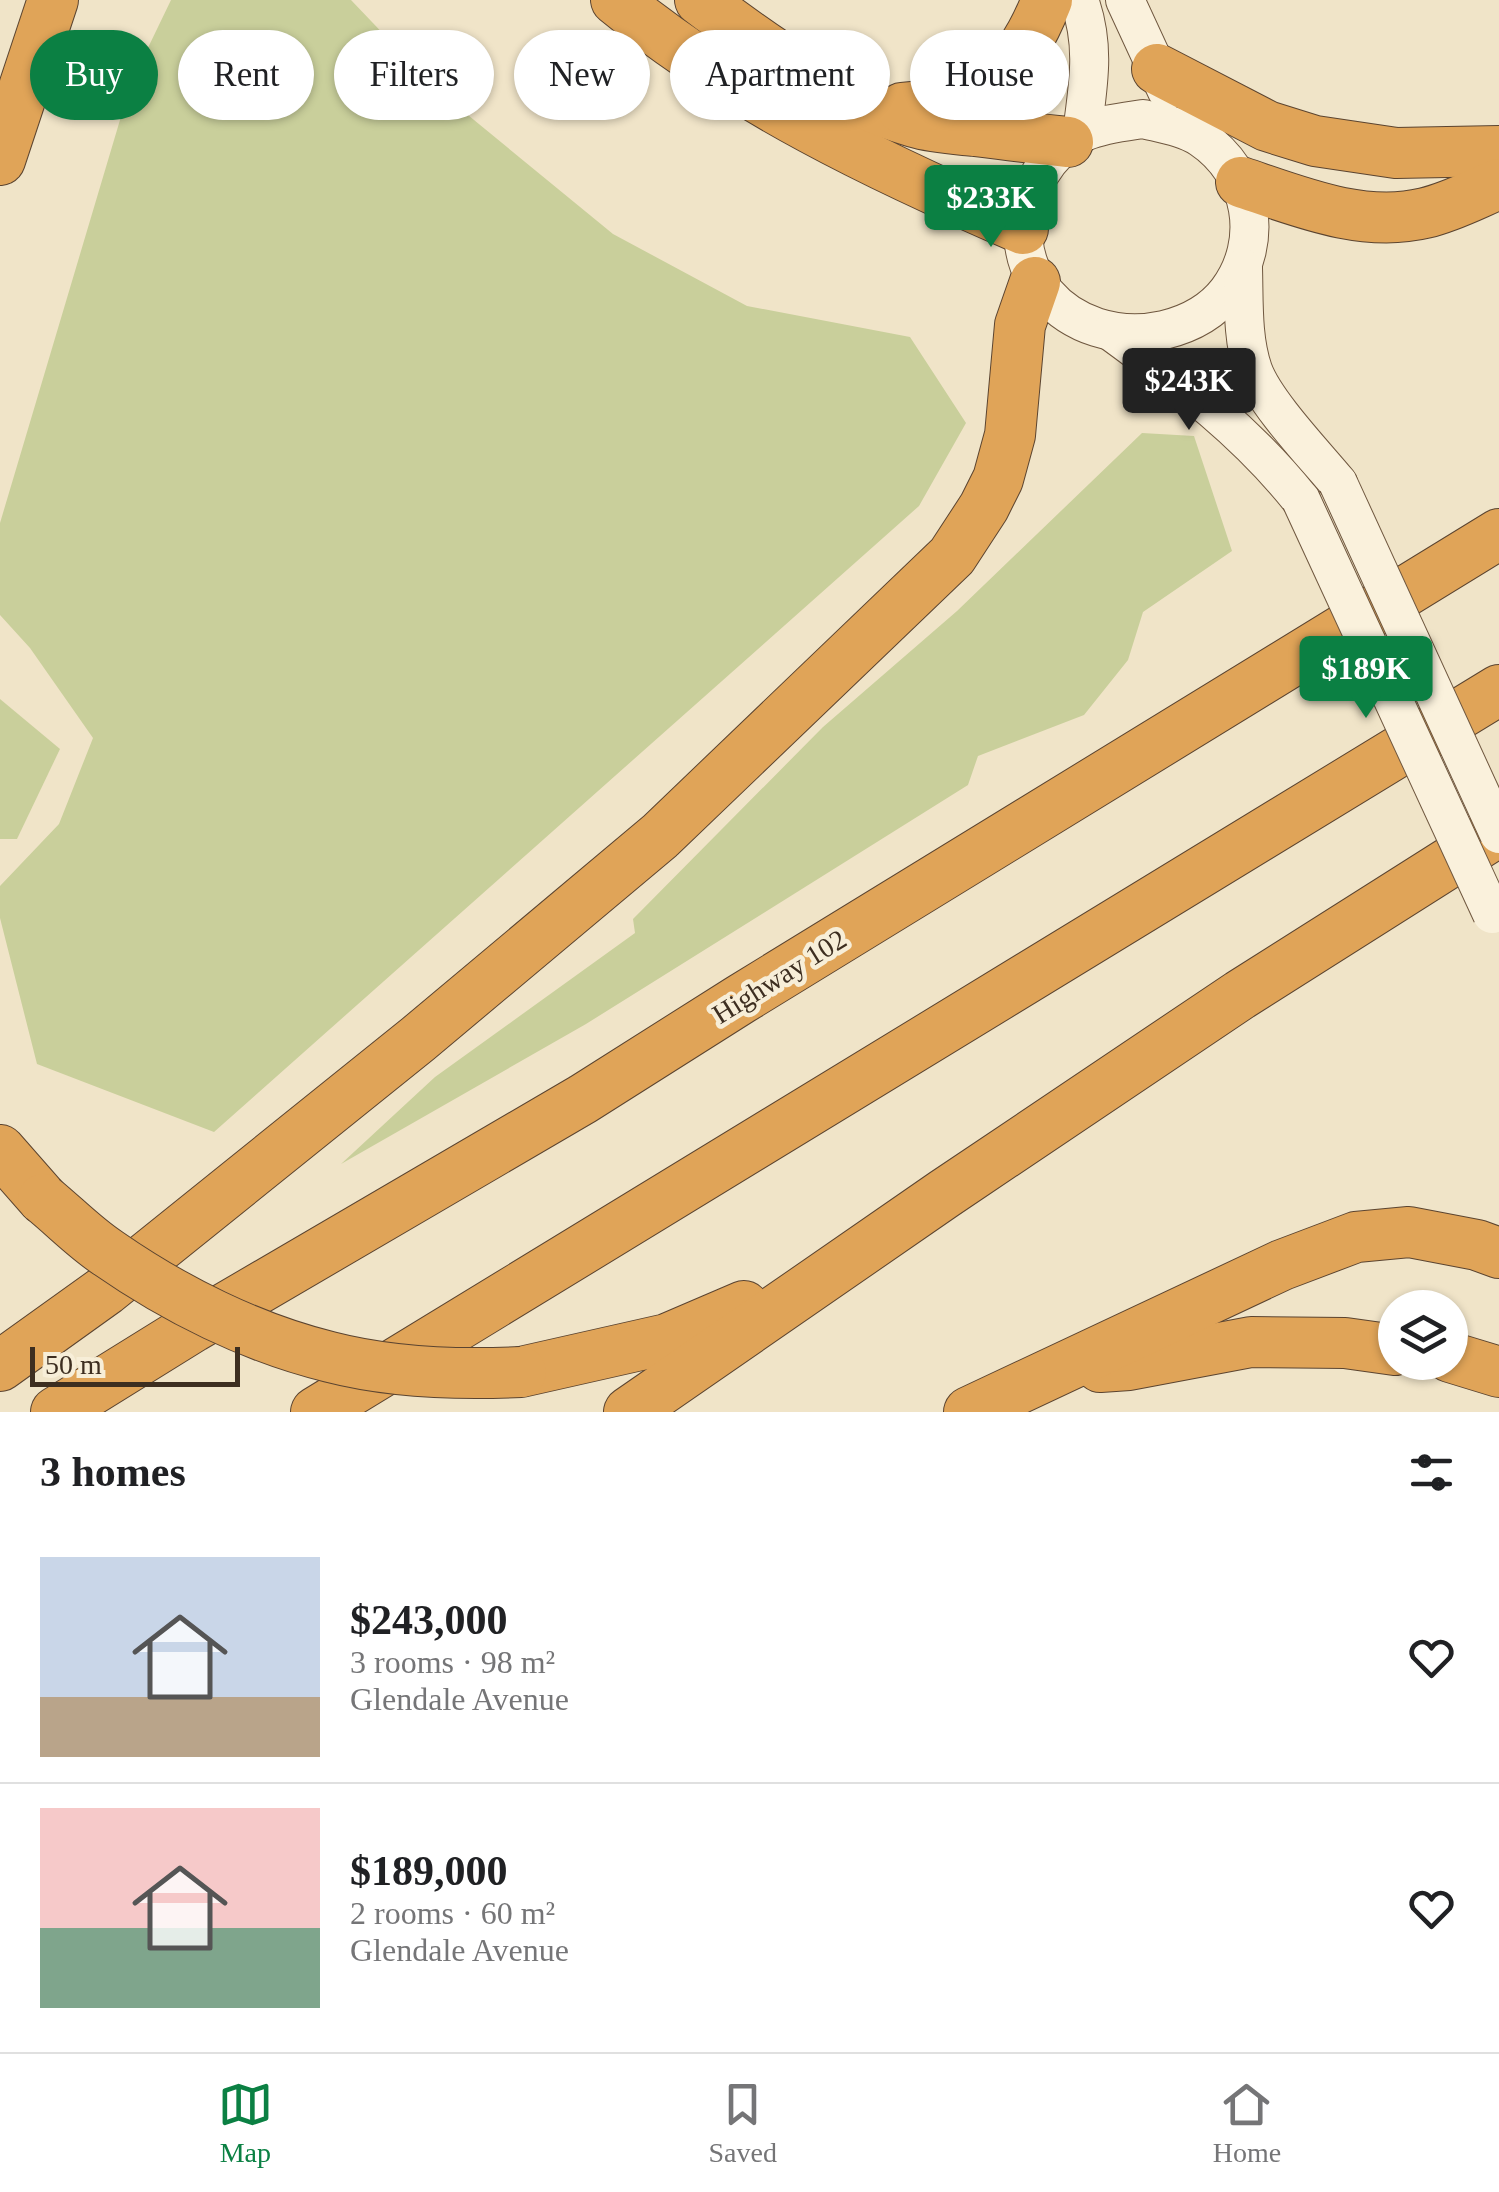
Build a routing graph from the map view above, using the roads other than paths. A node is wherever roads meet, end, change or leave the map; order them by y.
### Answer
1 (53, 0) edge
2 (616, 0) edge
3 (700, 0) edge
4 (1047, 0) edge
5 (1079, 0) edge
6 (1126, 0) edge
7 (740, 30) edge
8 (1157, 69) junction
9 (890, 109) edge
10 (890, 114) edge
11 (1185, 129) junction
12 (1074, 137) junction
13 (1499, 151) edge
14 (0, 160) edge
15 (1241, 182) junction
16 (1499, 184) edge
17 (1024, 230) junction
18 (1243, 268) junction
19 (1036, 282) junction
20 (1112, 332) junction
21 (1499, 534) edge
22 (1499, 690) edge
23 (1499, 833) edge
24 (1495, 922) edge
25 (0, 1150) edge
26 (944, 1194) junction
27 (1499, 1253) edge
28 (1378, 1348) edge
29 (1468, 1363) edge
30 (0, 1366) edge
31 (1060, 1370) junction
32 (1499, 1372) edge
33 (56, 1412) edge
34 (316, 1412) edge
35 (629, 1412) edge
36 (970, 1412) edge

1 - 14 highway
2 - 17 highway
3 - 7 highway
4 - 9 highway
5 - 12 main road
6 - 8 main road
8 - 11 main road
8 - 13 highway
10 - 12 highway
11 - 12 main road
11 - 15 main road
12 - 17 main road
15 - 16 highway
15 - 18 main road
17 - 19 main road
18 - 20 main road
18 - 23 main road, bridge
19 - 20 main road
19 - 30 highway
20 - 24 main road, bridge
21 - 33 highway, Highway 102
22 - 34 highway
23 - 26 highway
25 - 26 highway, bridge
26 - 35 highway
27 - 31 highway
28 - 31 highway
29 - 32 highway
31 - 36 highway

